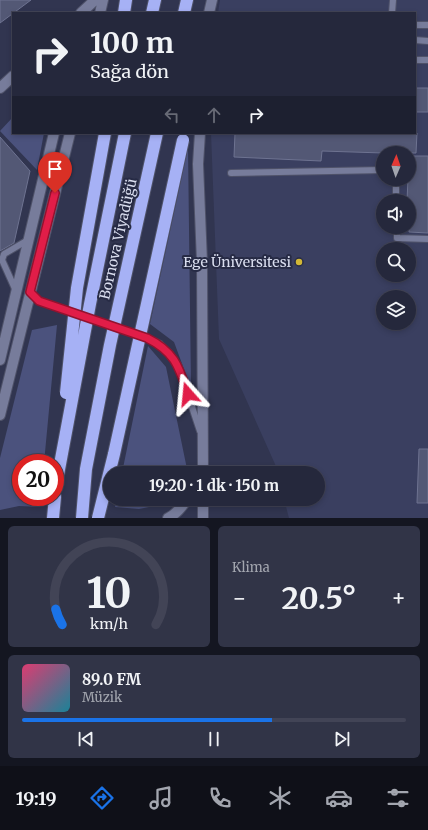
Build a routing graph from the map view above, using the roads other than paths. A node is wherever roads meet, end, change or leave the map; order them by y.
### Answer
1 (95, 0) edge
2 (104, 0) edge
3 (126, 0) edge
4 (155, 0) edge
5 (187, 0) edge
6 (212, 0) edge
7 (393, 0) edge
8 (82, 12) edge
9 (100, 12) edge
10 (124, 12) edge
11 (152, 12) edge
12 (184, 12) edge
13 (209, 12) edge
14 (392, 12) edge
15 (416, 25) edge
16 (428, 25) edge
17 (416, 40) edge
18 (428, 41) edge
19 (416, 60) edge
20 (428, 60) edge
21 (12, 77) edge
22 (0, 88) edge
23 (54, 134) edge
24 (70, 134) edge
25 (105, 134) edge
26 (125, 134) edge
27 (157, 134) edge
28 (200, 134) edge
29 (183, 136) edge
30 (376, 170) edge
31 (231, 173) dead end
32 (397, 234) edge
33 (428, 239) edge
34 (28, 240) junction
35 (16, 290) junction
36 (30, 292) junction
37 (2, 343) edge
38 (0, 360) edge
39 (0, 415) edge
40 (202, 438) junction
41 (60, 454) edge
42 (63, 454) edge
43 (197, 466) edge
44 (203, 466) edge
45 (54, 506) edge
46 (182, 506) edge
47 (203, 506) edge
48 (53, 518) edge
49 (82, 518) edge
50 (98, 518) edge
51 (168, 518) edge
52 (203, 518) edge

1 - 8 street
2 - 9 street
3 - 10 highway
4 - 11 highway
5 - 12 highway
6 - 13 street
7 - 14 lane
15 - 16 lane
17 - 18 lane
19 - 20 lane
21 - 22 street
23 - 34 street
24 - 36 street
25 - 41 highway, bridge
26 - 42 highway, Bornova Viyadüğü, bridge
27 - 49 highway, Bornova Viyadüğü, bridge
28 - 40 street
29 - 50 highway, bridge
30 - 31 lane
32 - 33 lane
34 - 35 street
34 - 35 lane
35 - 37 street
36 - 39 street
36 - 40 lane
37 - 38 street
40 - 43 street
40 - 44 street
45 - 48 highway, Bornova Viyadüğü
46 - 51 street
47 - 52 street

